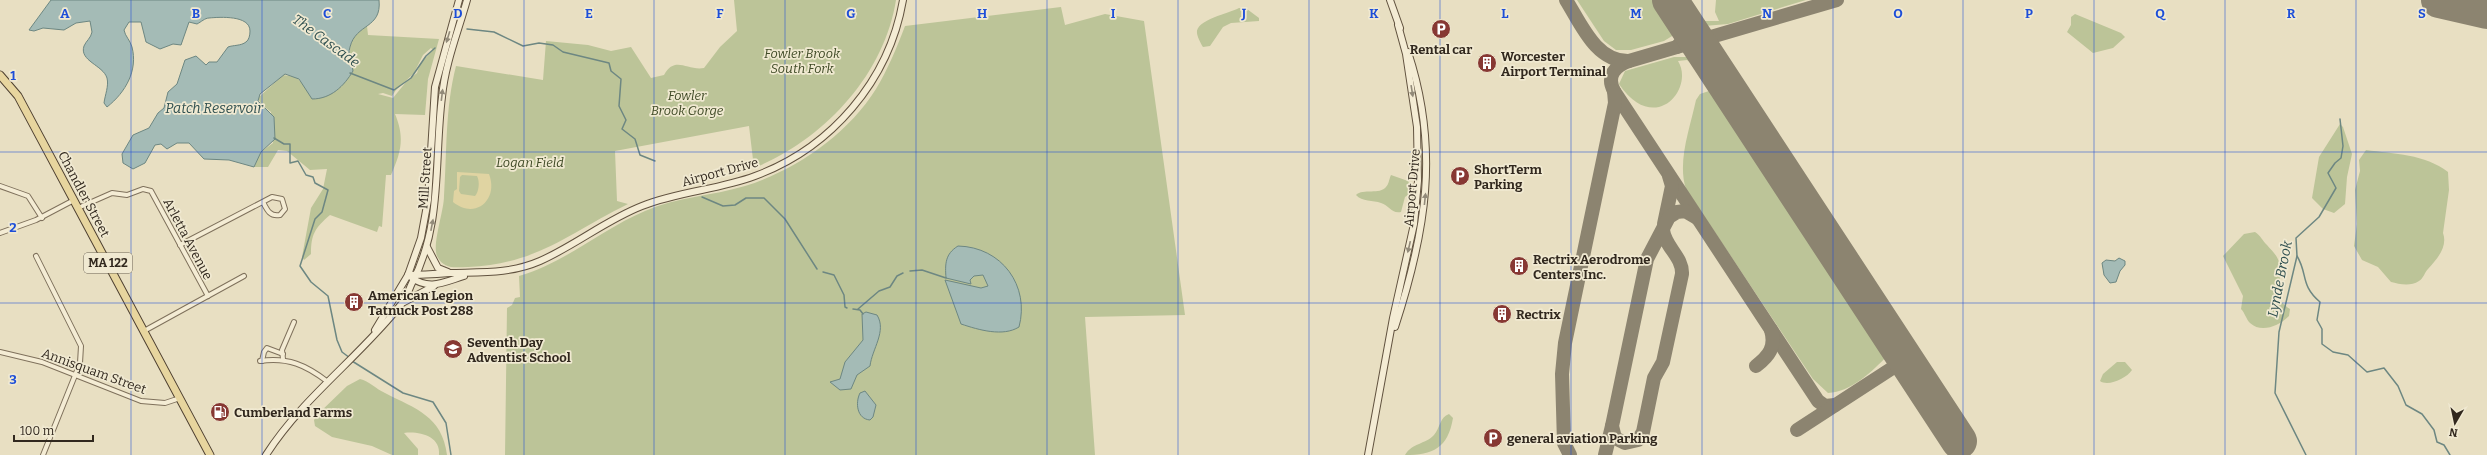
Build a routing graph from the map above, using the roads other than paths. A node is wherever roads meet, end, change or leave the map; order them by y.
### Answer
1 (459, 0) edge
2 (467, 0) edge
3 (903, 0) edge
4 (1390, 0) edge
5 (0, 75) edge
6 (0, 186) edge
7 (74, 200) junction
8 (263, 202) junction
9 (78, 208) junction
10 (42, 218) junction
11 (0, 233) edge
12 (180, 245) junction
13 (427, 247) junction
14 (36, 256) dead end
15 (452, 273) junction
16 (469, 274) junction
17 (408, 275) junction
18 (244, 276) dead end
19 (415, 277) junction
20 (436, 285) junction
21 (208, 296) junction
22 (404, 302) junction
23 (294, 322) dead end
24 (144, 331) junction
25 (368, 342) junction
26 (0, 352) edge
27 (283, 357) junction
28 (75, 375) junction
29 (328, 382) junction
30 (180, 398) junction
31 (43, 455) edge
32 (210, 455) edge
33 (266, 455) edge
34 (1368, 455) edge

1 -> 17 main road, Mill Street
13 -> 2 main road, Mill Street
3 - 16 main road, Airport Drive
4 - 34 main road, Airport Drive
5 - 7 main road, Chandler Street / MA 122
6 - 10 street
7 - 9 main road, Chandler Street / MA 122
7 - 10 street
8 - 8 street
8 - 12 street
9 - 12 street, Arletta Avenue
9 - 24 main road, Chandler Street / MA 122
10 - 11 street
12 - 21 street, Arletta Avenue
13 - 15 main road, Airport Drive
13 - 19 main road, Mill Street
14 - 28 street
15 - 16 main road, Airport Drive
15 - 19 main road, Airport Drive
16 - 20 main road, Airport Drive
17 - 19 main road
17 - 25 main road, Mill Street
18 - 21 street
19 - 20 main road
19 - 22 main road, Mill Street
20 - 22 main road, Airport Drive
21 - 24 street
22 - 25 main road, Mill Street
23 - 27 street
24 - 30 main road, Chandler Street / MA 122
25 - 29 main road, Mill Street
26 - 28 street, Annisquam Street
27 - 27 street
27 - 29 street
28 - 30 street, Annisquam Street
28 - 31 street
29 - 33 main road, Mill Street
30 - 32 main road, Chandler Street / MA 122

